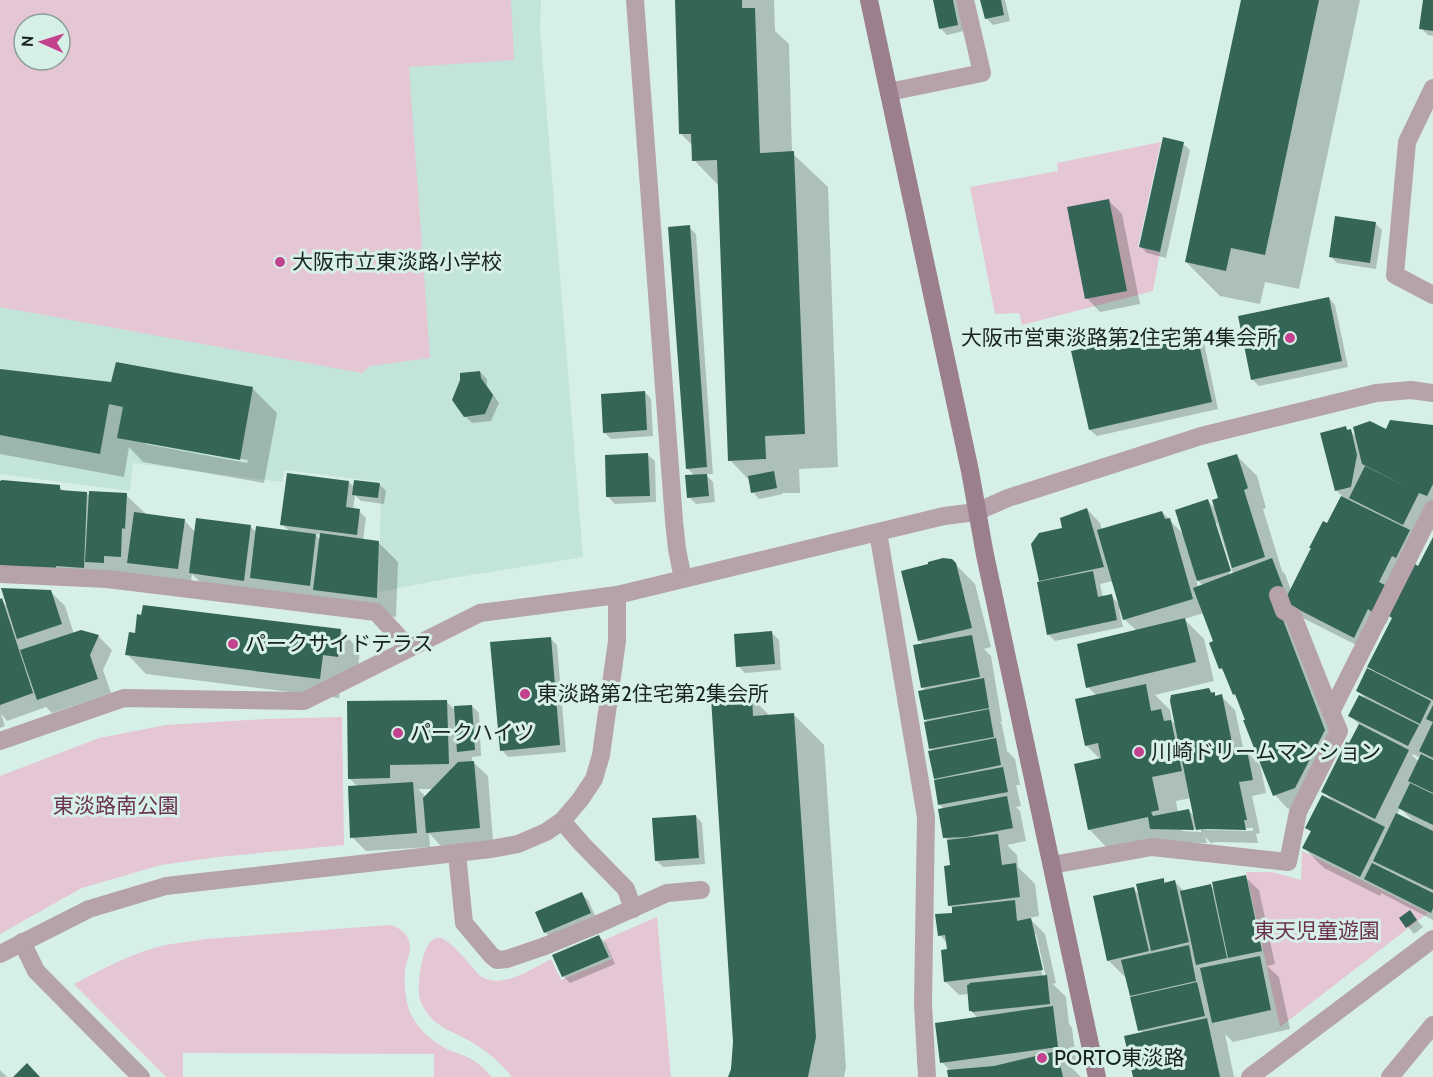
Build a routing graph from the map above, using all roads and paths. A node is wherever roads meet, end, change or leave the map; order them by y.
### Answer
1 (635, 0) edge
2 (869, 0) edge
3 (965, 0) edge
4 (1433, 88) edge
5 (889, 92) junction
6 (1433, 295) edge
7 (1433, 393) edge
8 (1433, 509) edge
9 (976, 512) junction
10 (878, 532) junction
11 (0, 574) edge
12 (683, 579) junction
13 (617, 595) junction
14 (1278, 595) dead end
15 (409, 648) junction
16 (1331, 712) junction
17 (0, 741) edge
18 (562, 821) junction
19 (457, 854) junction
20 (1052, 865) junction
21 (701, 890) dead end
22 (633, 909) junction
23 (1433, 939) edge
24 (22, 942) junction
25 (0, 954) edge
26 (1433, 1025) edge
27 (141, 1077) edge
28 (927, 1077) edge
29 (1097, 1077) edge
30 (1250, 1077) edge
31 (1390, 1077) edge

1 - 12 street
2 - 5 street
3 - 5 street
4 - 6 street
5 - 9 street
7 - 9 street
8 - 16 street
9 - 10 street
9 - 20 street
10 - 12 street
10 - 28 street
11 - 15 street
12 - 13 street
13 - 15 street
13 - 18 street
14 - 16 street
15 - 17 street
16 - 20 street
18 - 19 street
18 - 22 street
19 - 22 street
19 - 24 street
20 - 29 street
21 - 22 street
23 - 30 street
24 - 25 street
24 - 27 street
26 - 31 street

